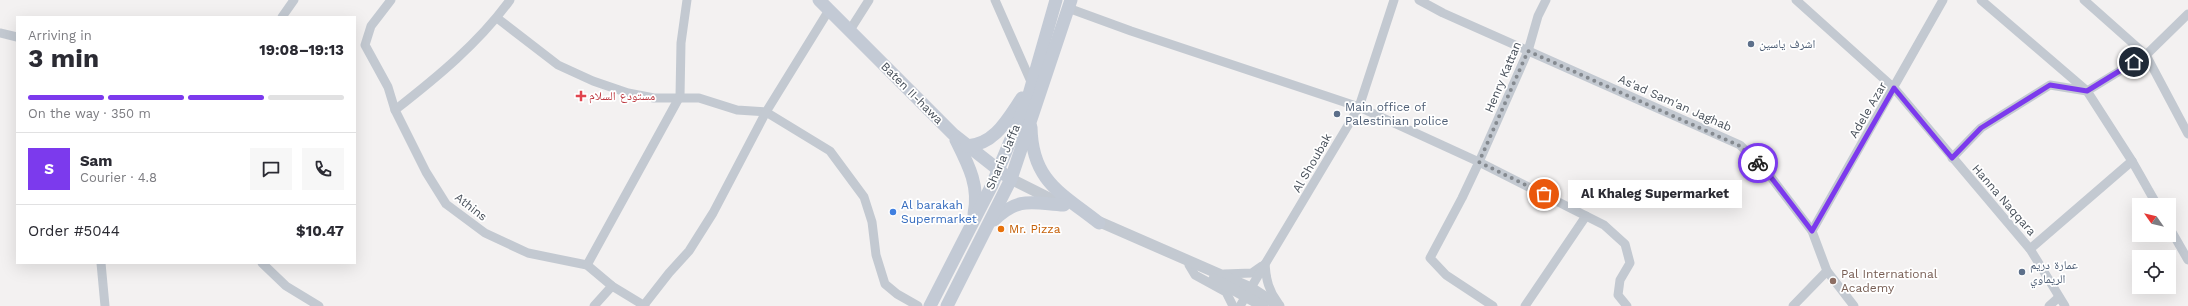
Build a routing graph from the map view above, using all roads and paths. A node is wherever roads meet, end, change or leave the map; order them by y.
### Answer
1 (294, 0) edge
2 (391, 0) edge
3 (510, 0) edge
4 (687, 0) edge
5 (819, 0) edge
6 (869, 0) edge
7 (995, 0) edge
8 (1056, 0) edge
9 (1394, 0) edge
10 (1419, 0) edge
11 (1546, 0) edge
12 (1796, 0) edge
13 (1943, 0) edge
14 (1981, 0) edge
15 (2084, 0) edge
16 (1070, 4) edge
17 (829, 10) junction
18 (2188, 14) edge
19 (283, 16) edge
20 (497, 18) junction
21 (850, 30) junction
22 (0, 33) edge
23 (16, 37) edge
24 (1528, 51) junction
25 (2146, 55) junction
26 (1032, 84) junction
27 (1894, 88) junction
28 (2087, 91) junction
29 (680, 96) junction
30 (1359, 107) junction
31 (395, 110) junction
32 (766, 112) junction
33 (1031, 120) junction
34 (953, 134) junction
35 (2188, 134) edge
36 (967, 146) junction
37 (1952, 158) junction
38 (2132, 161) junction
39 (1479, 162) junction
40 (998, 170) junction
41 (1011, 179) junction
42 (2153, 198) edge
43 (1064, 205) junction
44 (1586, 216) junction
45 (1100, 223) junction
46 (972, 224) junction
47 (988, 225) junction
48 (1812, 231) junction
49 (2176, 239) edge
50 (2030, 249) junction
51 (1168, 253) junction
52 (2188, 260) edge
53 (101, 264) edge
54 (263, 264) edge
55 (1265, 264) junction
56 (587, 265) junction
57 (1189, 265) junction
58 (1828, 272) junction
59 (1217, 273) junction
60 (612, 286) junction
61 (1249, 292) junction
62 (2059, 297) junction
63 (105, 306) edge
64 (320, 306) edge
65 (594, 306) edge
66 (644, 306) edge
67 (918, 306) edge
68 (930, 306) edge
69 (947, 306) edge
70 (1233, 306) edge
71 (1240, 306) edge
72 (1263, 306) edge
73 (1279, 306) edge
74 (1493, 306) edge
75 (1525, 306) edge
76 (1627, 306) edge
77 (1793, 306) edge
78 (1854, 306) edge
79 (2049, 306) edge
80 (2065, 306) edge

1 - 19 street
2 - 31 street, Athins
3 - 20 street
4 - 29 street
5 - 17 main road, Baten II-hawa
6 - 21 street
7 - 26 street
8 - 26 main road, Sharia Jaffa
9 - 30 street, Al Shoubak
10 - 24 street, As'ad Sam'an Jaghab
11 - 24 street, Henry Kattan
12 - 27 street, Hanna Naqqara
13 - 27 street, Adele Azar
14 - 28 street
15 - 25 street
16 - 30 street
16 - 33 main road, Sharia Jaffa
17 - 21 main road, Baten II-hawa
17 - 32 street
18 - 25 street
20 - 29 street
20 - 31 street
21 - 34 main road, Baten II-hawa
22 - 23 street
24 - 39 street, Henry Kattan
24 - 48 street, As'ad Sam'an Jaghab
25 - 28 street
25 - 35 street
26 - 36 main road
26 - 40 main road, Sharia Jaffa
27 - 37 street, Hanna Naqqara
27 - 48 street, Adele Azar
28 - 37 street
28 - 38 street
29 - 32 street
29 - 56 street
30 - 39 street
30 - 55 street, Al Shoubak
31 - 56 street, Athins
32 - 66 street
32 - 67 street
33 - 41 main road, Sharia Jaffa
33 - 45 main road
34 - 36 main road, Baten II-hawa
34 - 46 main road
36 - 40 main road, Baten II-hawa
37 - 50 street, Hanna Naqqara
38 - 42 street
38 - 50 street
39 - 44 street
39 - 74 street, Henry Kattan
40 - 41 main road, Baten II-hawa
40 - 46 main road, Sharia Jaffa
41 - 43 street
41 - 47 main road, Sharia Jaffa
43 - 45 street
43 - 47 main road
44 - 75 street
44 - 76 street
45 - 51 street
46 - 68 main road, Sharia Jaffa
47 - 69 main road, Sharia Jaffa
48 - 58 street, As'ad Sam'an Jaghab
49 - 52 street
50 - 62 street, Hanna Naqqara
51 - 57 street
51 - 59 street
53 - 63 street
54 - 64 street
55 - 59 street
55 - 61 street, Al Shoubak
55 - 73 street
56 - 60 street, Athins
57 - 61 street
57 - 70 street
58 - 77 street
58 - 78 street, As'ad Sam'an Jaghab
59 - 61 street
60 - 65 street
60 - 66 street, Athins
61 - 71 street, Al Shoubak
61 - 72 street
61 - 73 street
62 - 79 street
62 - 80 street, Hanna Naqqara

